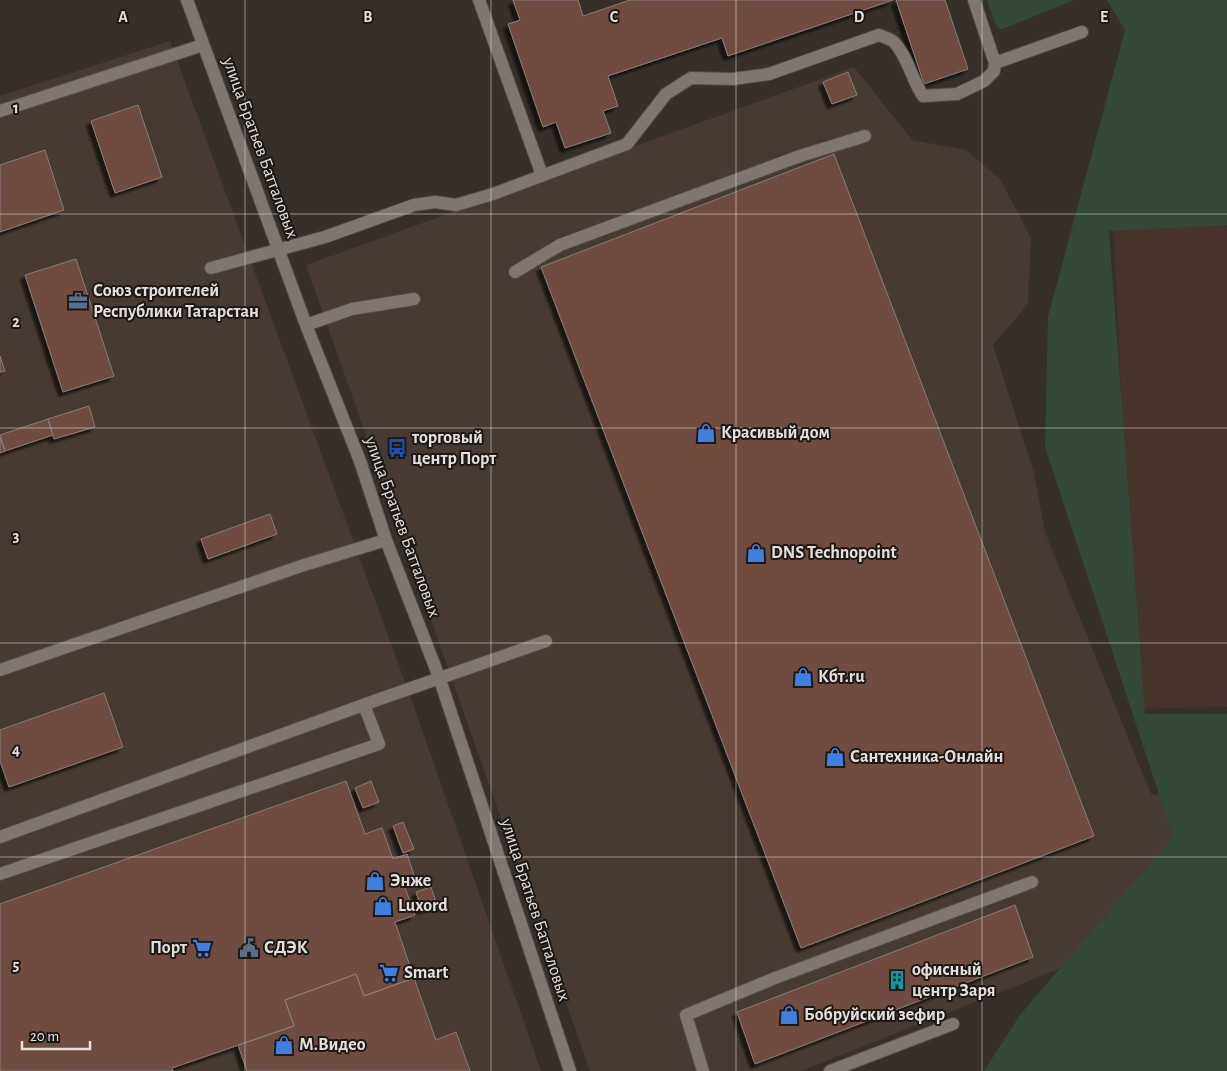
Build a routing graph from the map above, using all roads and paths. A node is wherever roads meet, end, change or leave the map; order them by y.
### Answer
1 (187, 0) edge
2 (479, 0) edge
3 (974, 0) edge
4 (1082, 32) dead end
5 (203, 45) junction
6 (995, 62) junction
7 (0, 111) edge
8 (865, 136) dead end
9 (542, 175) junction
10 (279, 250) junction
11 (211, 268) dead end
12 (515, 272) dead end
13 (414, 300) dead end
14 (306, 324) junction
15 (386, 540) junction
16 (546, 641) dead end
17 (0, 670) edge
18 (439, 677) junction
19 (364, 704) junction
20 (0, 837) edge
21 (0, 874) edge
22 (1032, 882) dead end
23 (953, 1024) dead end
24 (570, 1071) edge
25 (703, 1071) edge
26 (830, 1071) edge

1 - 5 street, улица Братьев Батталовых
2 - 9 street
3 - 6 street
4 - 6 street
5 - 7 street
5 - 10 street, улица Братьев Батталовых
6 - 9 street
8 - 12 street
9 - 10 street
10 - 11 street
10 - 14 street, улица Братьев Батталовых
13 - 14 street
14 - 15 street, улица Братьев Батталовых
15 - 17 street
15 - 18 street, улица Братьев Батталовых
16 - 18 street
18 - 19 street
18 - 24 street, улица Братьев Батталовых
19 - 20 street
19 - 21 street
22 - 25 street
23 - 26 street

